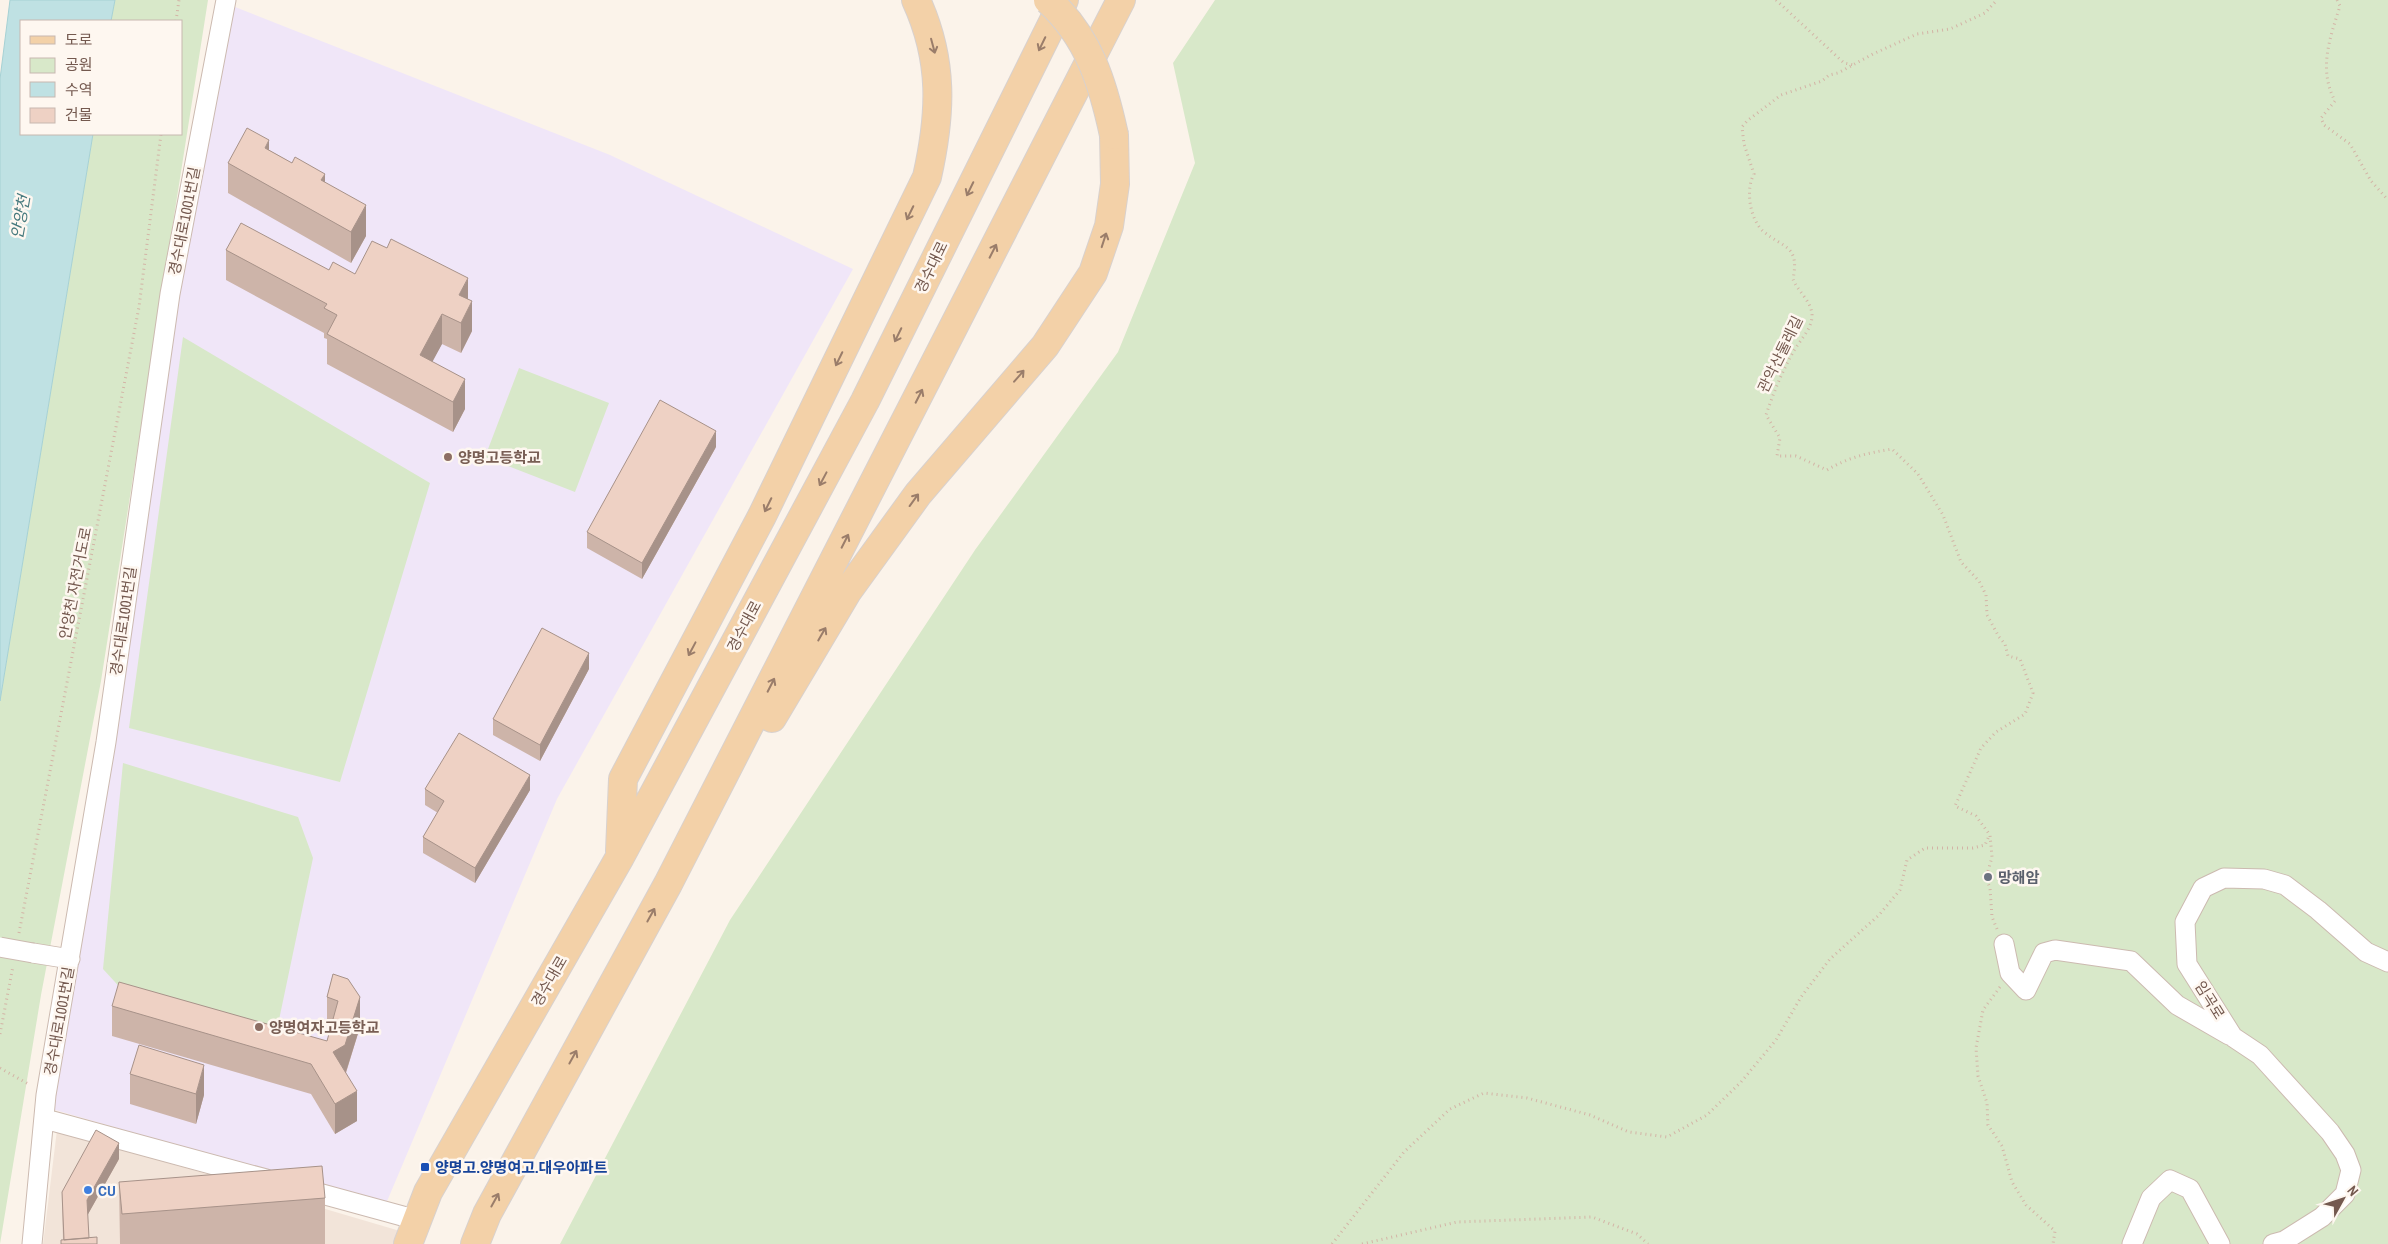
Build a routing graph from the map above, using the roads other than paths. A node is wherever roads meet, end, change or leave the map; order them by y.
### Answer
1 (226, 0) edge
2 (916, 0) edge
3 (1048, 0) edge
4 (1064, 0) edge
5 (1121, 0) edge
6 (620, 857) junction
7 (668, 884) junction
8 (2001, 939) road end
9 (16, 952) edge
10 (70, 959) junction
11 (2388, 962) edge
12 (2233, 1037) junction
13 (45, 1119) junction
14 (412, 1232) edge
15 (32, 1244) edge
16 (474, 1244) edge
17 (2132, 1244) edge
18 (2220, 1244) edge
19 (2273, 1244) edge

1 - 10 street, 경수대로1001번길
2 -> 6 main road
7 -> 3 main road, bridge
4 -> 6 main road, 경수대로
7 -> 5 main road
6 - 14 main road, 경수대로
16 -> 7 main road
8 - 12 street
9 - 10 street
10 - 13 street, 경수대로1001번길
11 - 12 street, 임곡로
12 - 19 street, 임곡로
13 - 14 street
13 - 15 street, 경수대로1001번길
17 - 18 street

